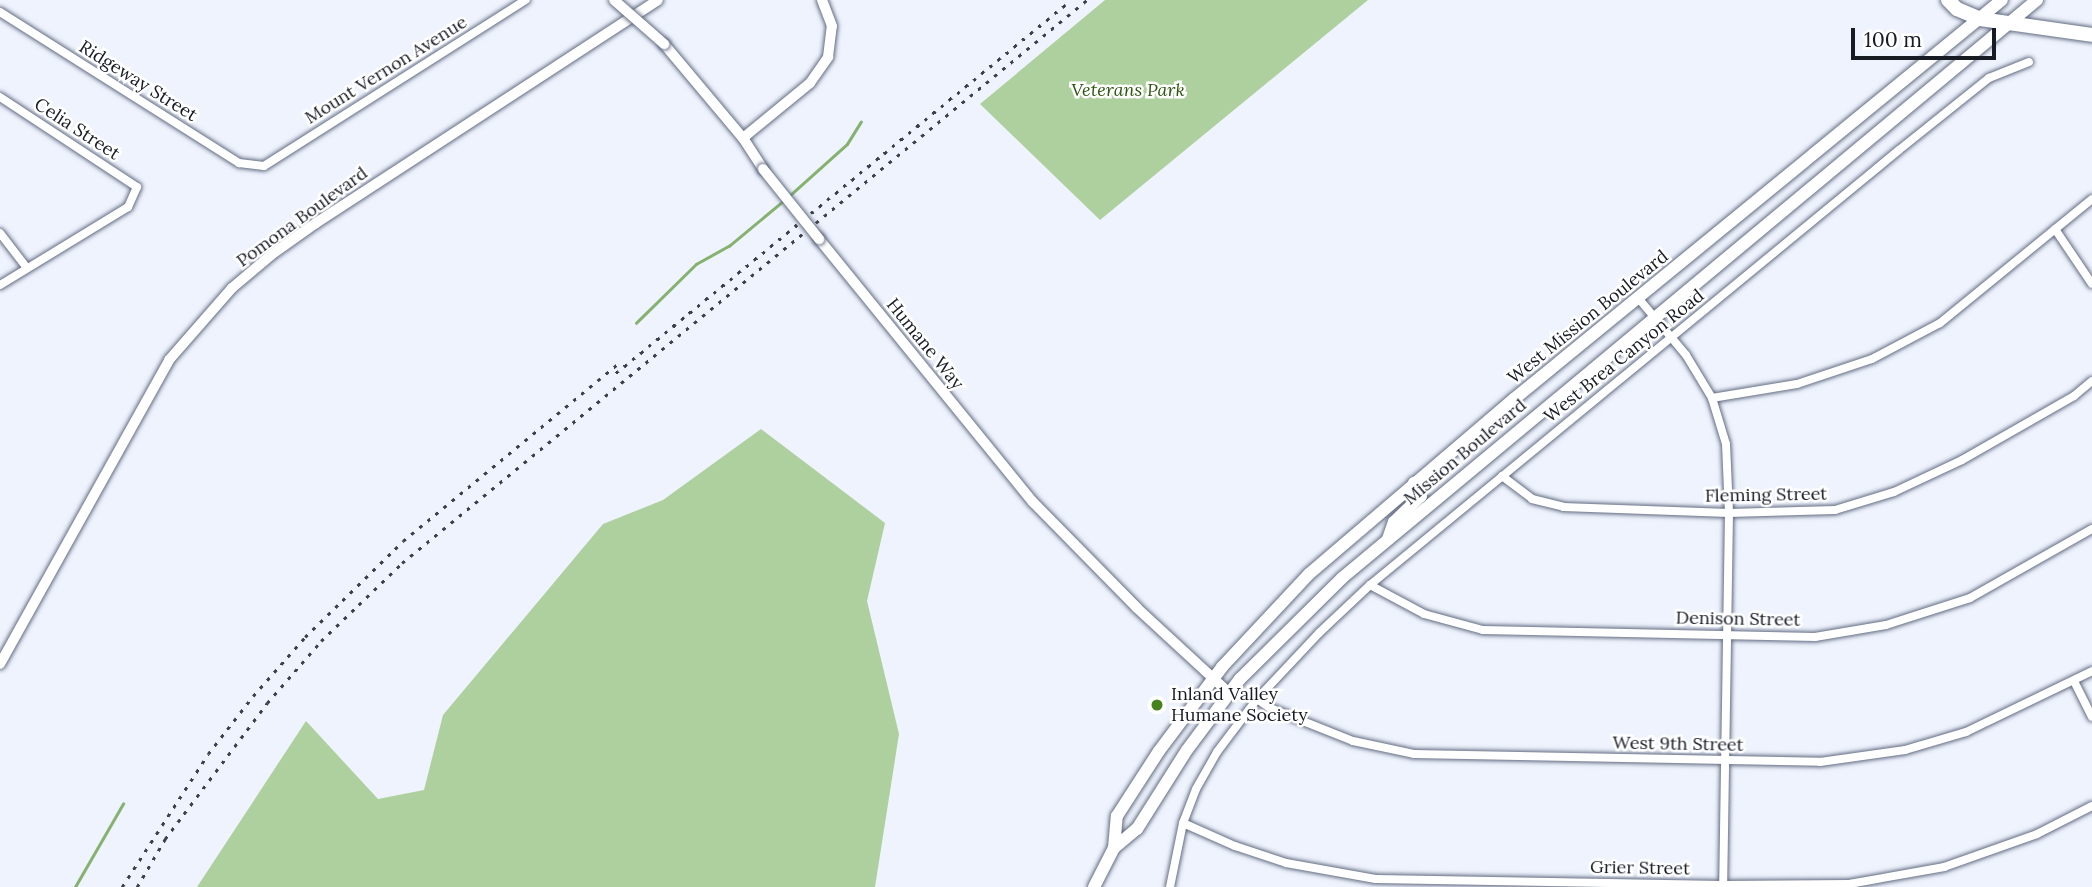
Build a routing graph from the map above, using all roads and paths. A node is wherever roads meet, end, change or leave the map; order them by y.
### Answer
1 (526, 0) edge
2 (614, 0) edge
3 (659, 0) edge
4 (822, 0) edge
5 (1948, 0) edge
6 (2002, 0) edge
7 (2037, 0) edge
8 (515, 3) edge
9 (0, 12) edge
10 (1980, 19) junction
11 (2007, 25) junction
12 (2092, 35) edge
13 (2029, 62) dead end
14 (0, 97) edge
15 (743, 138) junction
16 (264, 166) joint
17 (2092, 199) edge
18 (2054, 229) junction
19 (0, 233) edge
20 (27, 268) junction
21 (2092, 284) edge
22 (0, 285) edge
23 (1639, 299) junction
24 (1655, 317) junction
25 (1672, 337) junction
26 (2092, 382) edge
27 (1712, 398) junction
28 (1502, 476) junction
29 (1414, 484) junction
30 (1729, 513) junction
31 (2092, 529) edge
32 (1388, 540) junction
33 (1370, 585) junction
34 (1727, 635) junction
35 (0, 662) edge
36 (2092, 671) edge
37 (1212, 680) junction
38 (2074, 681) junction
39 (1228, 693) junction
40 (1257, 699) junction
41 (2092, 717) edge
42 (1725, 761) junction
43 (2092, 806) edge
44 (1183, 823) junction
45 (1114, 848) junction
46 (1723, 886) edge
47 (1094, 887) edge
48 (1170, 887) edge

1 - 8 street, Mount Vernon Avenue
2 - 15 street, Humane Way, bridge
3 - 35 street, Pomona Boulevard
4 - 15 street
5 - 10 highway
6 - 10 main road, West Mission Boulevard
7 - 11 main road, Mission Boulevard
8 - 16 street, Mount Vernon Avenue
9 - 16 street, Ridgeway Street
10 - 11 highway
10 - 23 main road, West Mission Boulevard
11 - 12 highway
11 - 24 main road, Mission Boulevard
13 - 25 street, West Brea Canyon Road
14 - 20 street, Celia Street
15 - 37 street, Humane Way, bridge
17 - 18 street
18 - 21 street
18 - 27 street
19 - 20 street
20 - 22 street
23 - 24 street
23 - 29 main road, West Mission Boulevard
24 - 25 street
24 - 32 main road, Mission Boulevard
25 - 27 street
25 - 28 street, West Brea Canyon Road
26 - 30 street, Fleming Street
27 - 30 street
28 - 30 street, Fleming Street
28 - 33 street, West Brea Canyon Road
29 - 32 main road
29 - 37 main road, West Mission Boulevard
30 - 34 street
31 - 34 street, Denison Street
32 - 39 main road, Mission Boulevard
33 - 34 street, Denison Street
33 - 40 street, West Brea Canyon Road
34 - 42 street
36 - 38 street, West 9th Street
37 - 39 street, Humane Way
37 - 45 main road
38 - 41 street
38 - 42 street, West 9th Street
39 - 45 main road, Mission Boulevard
40 - 42 street, West 9th Street
40 - 44 street, West Brea Canyon Road
42 - 46 street
43 - 46 street, Grier Street
44 - 46 street, Grier Street
44 - 48 street, West Brea Canyon Road
45 - 47 main road

